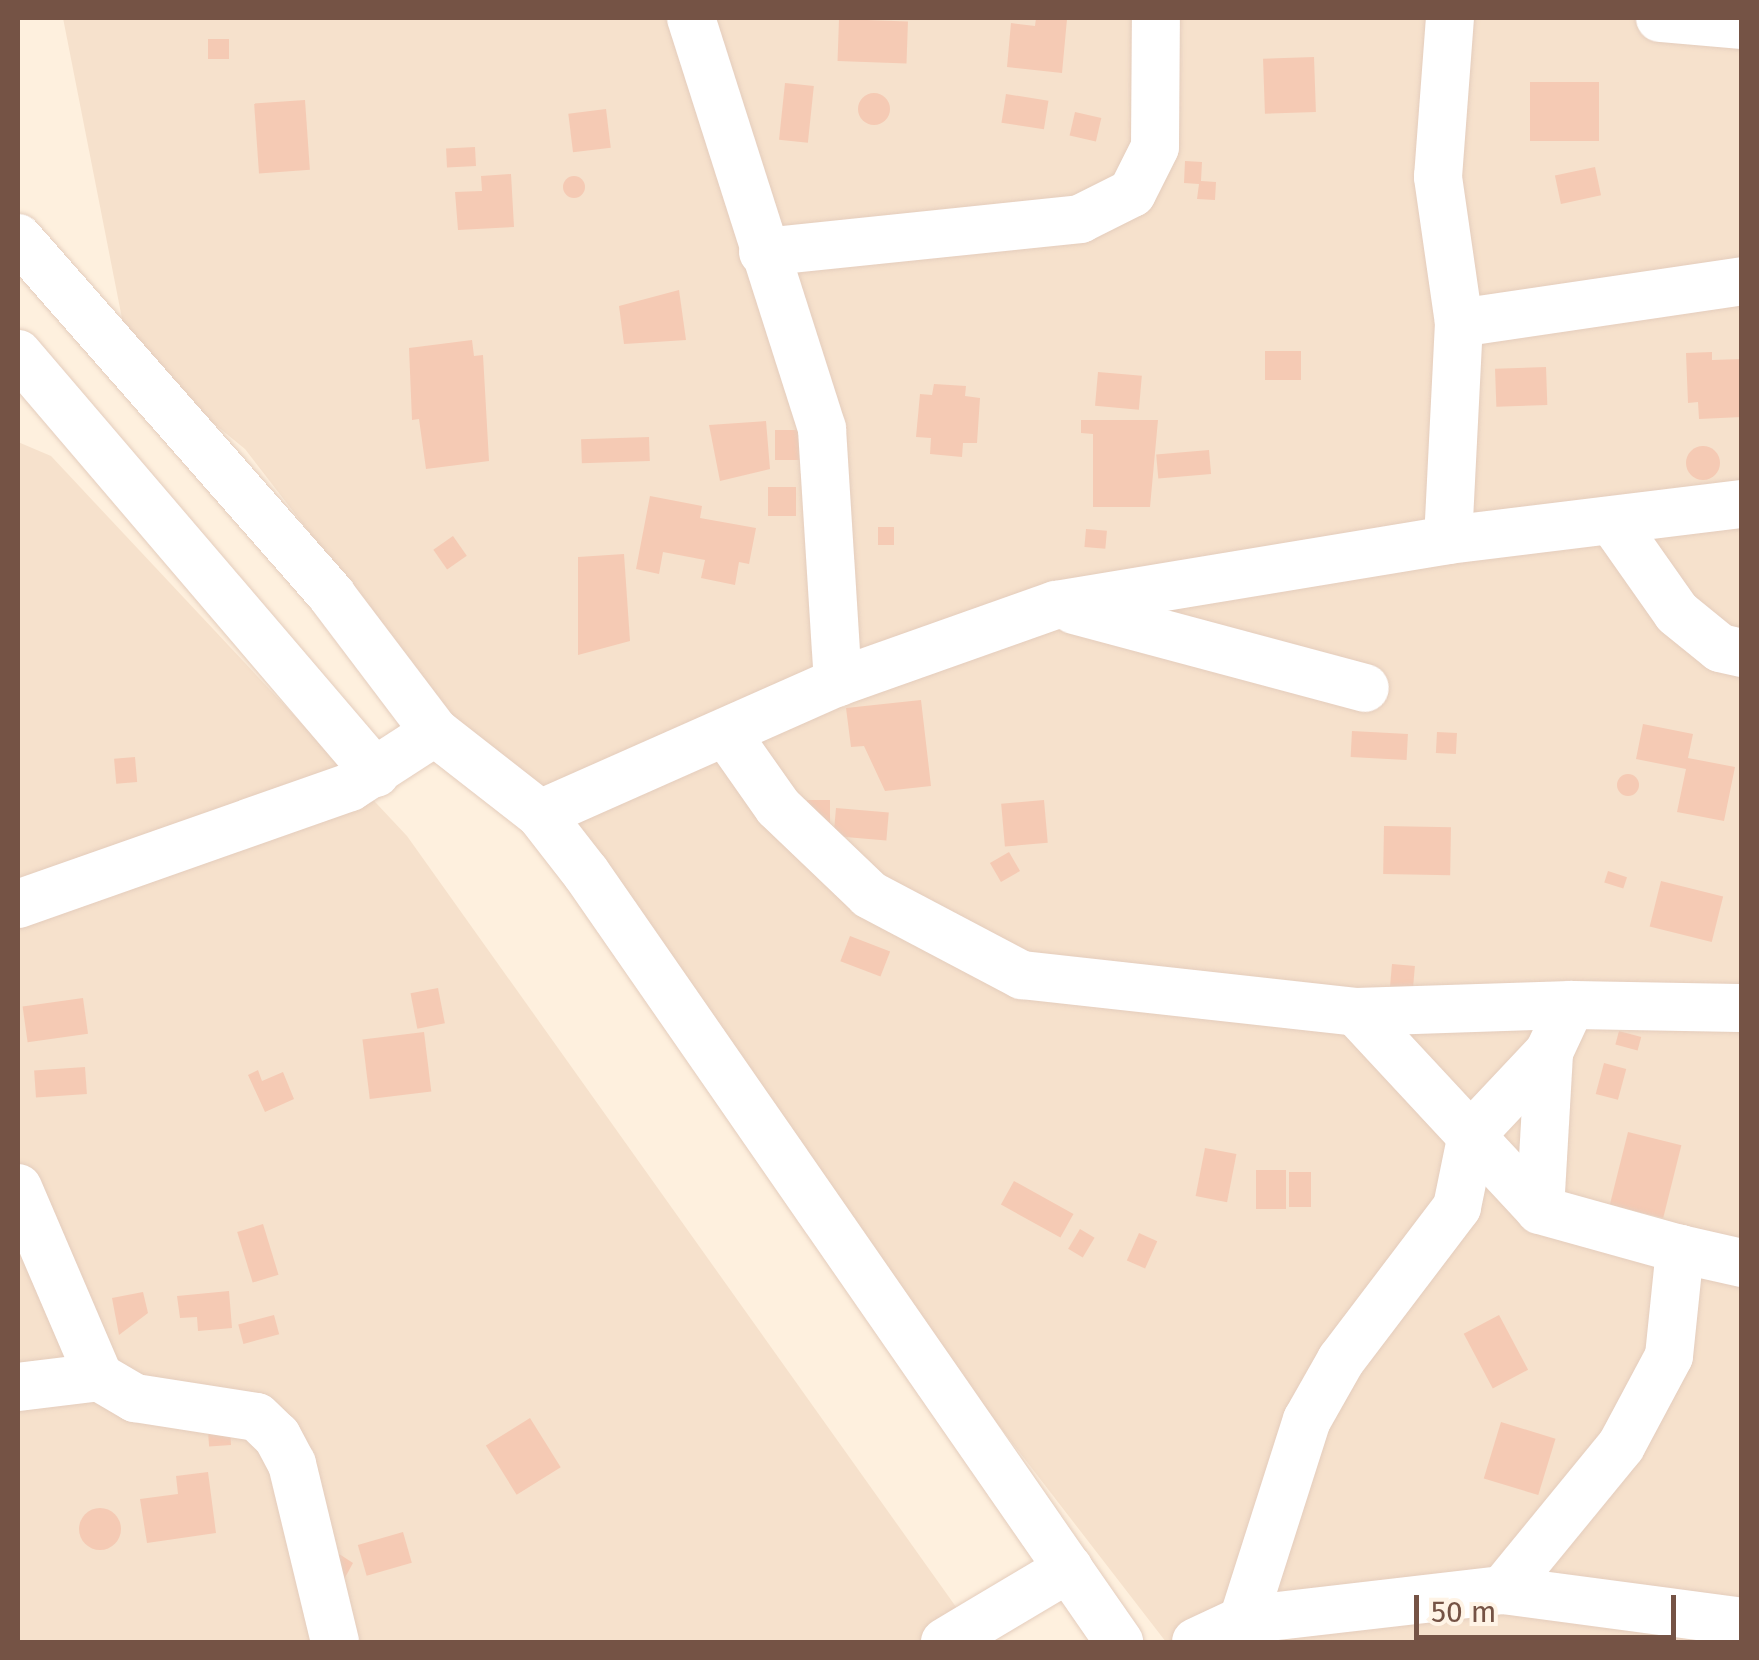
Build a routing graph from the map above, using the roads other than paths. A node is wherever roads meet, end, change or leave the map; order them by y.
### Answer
1 (691, 18) edge
2 (1156, 18) edge
3 (1450, 18) edge
4 (1660, 18) edge
5 (1742, 25) edge
6 (18, 238) edge
7 (763, 252) junction
8 (1742, 281) edge
9 (1459, 322) junction
10 (18, 354) edge
11 (1742, 504) edge
12 (1612, 522) junction
13 (1448, 540) junction
14 (1056, 605) junction
15 (1742, 654) edge
16 (838, 682) junction
17 (1365, 688) dead end
18 (436, 732) junction
19 (726, 733) junction
20 (376, 772) junction
21 (540, 814) junction
22 (18, 904) edge
23 (1571, 1004) junction
24 (1742, 1008) edge
25 (1356, 1012) junction
26 (1549, 1052) junction
27 (1472, 1134) junction
28 (18, 1188) edge
29 (1540, 1210) junction
30 (1680, 1249) junction
31 (1742, 1263) edge
32 (99, 1377) junction
33 (18, 1387) edge
34 (1070, 1568) junction
35 (1503, 1590) junction
36 (1243, 1620) junction
37 (1742, 1622) edge
38 (335, 1642) edge
39 (945, 1642) edge
40 (1119, 1642) edge
41 (1196, 1642) edge

1 - 7 street
2 - 7 street
3 - 9 street
4 - 5 street
6 - 18 street
7 - 16 street
8 - 9 street
9 - 13 street
10 - 20 street
11 - 12 street
12 - 13 street
12 - 15 street
13 - 14 street
14 - 16 street
14 - 17 street
16 - 19 street
18 - 20 street
18 - 21 street
19 - 21 street
19 - 25 street
20 - 22 street
21 - 34 street
23 - 24 street
23 - 25 street
23 - 26 street
25 - 27 street
26 - 27 street
26 - 29 street
27 - 29 street
27 - 36 street
28 - 32 street
29 - 30 street
30 - 31 street
30 - 35 street
32 - 33 street
32 - 38 street
34 - 39 street
34 - 40 street
35 - 36 street
35 - 37 street
36 - 41 street

